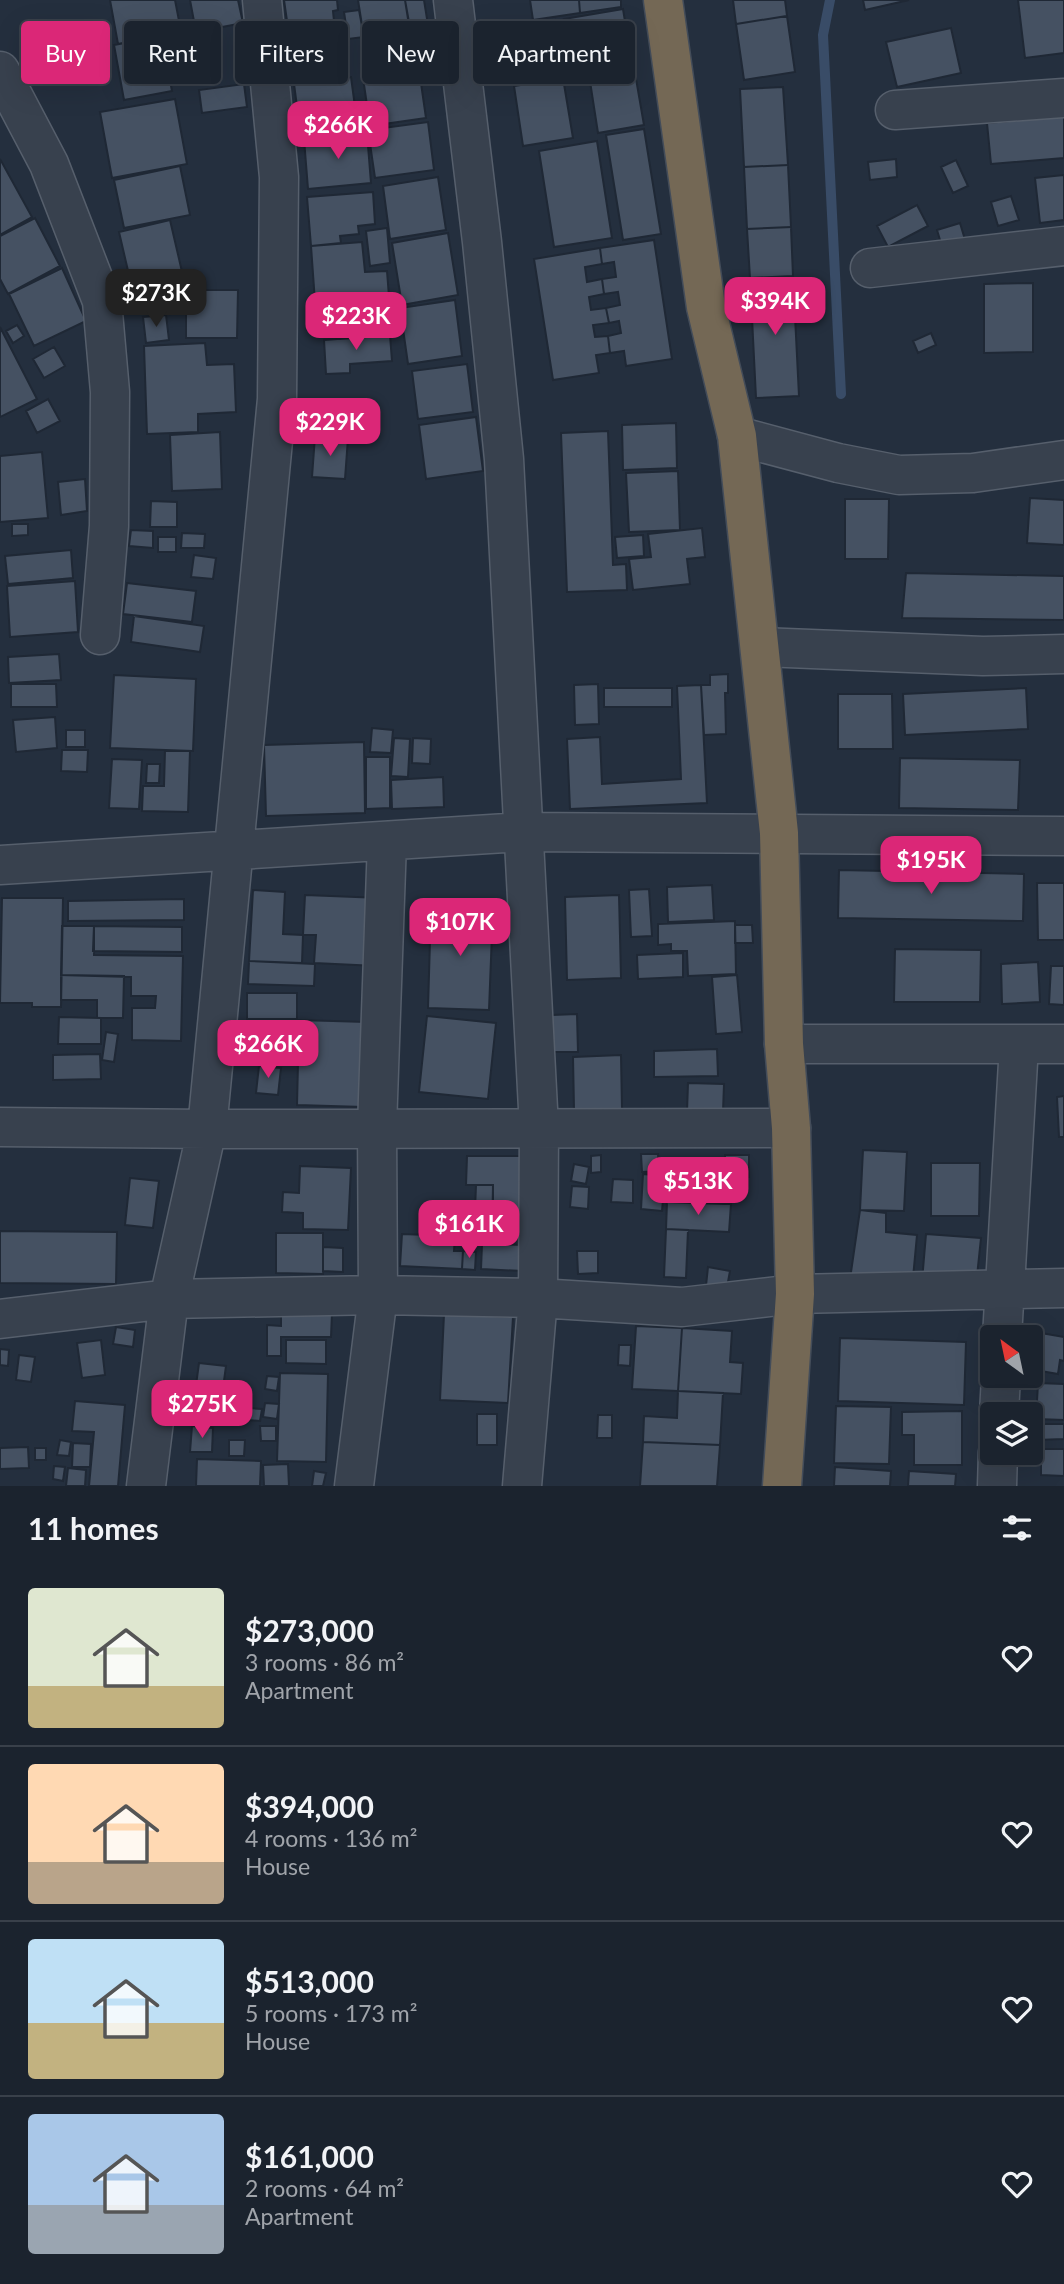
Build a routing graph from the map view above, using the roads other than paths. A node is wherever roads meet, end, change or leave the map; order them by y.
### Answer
1 (262, 0) edge
2 (453, 0) edge
3 (663, 0) edge
4 (0, 71) edge
5 (1064, 99) edge
6 (895, 110) dead end
7 (1064, 246) edge
8 (870, 268) dead end
9 (737, 436) junction
10 (1064, 460) edge
11 (100, 635) dead end
12 (761, 647) junction
13 (1064, 654) edge
14 (523, 832) junction
15 (779, 833) junction
16 (1064, 836) edge
17 (387, 841) junction
18 (233, 851) junction
19 (0, 865) edge
20 (784, 1044) junction
21 (1064, 1044) edge
22 (1018, 1045) junction
23 (0, 1127) edge
24 (377, 1127) junction
25 (539, 1128) junction
26 (790, 1128) junction
27 (207, 1129) junction
28 (1064, 1288) edge
29 (1004, 1290) junction
30 (795, 1294) junction
31 (378, 1295) junction
32 (169, 1298) junction
33 (538, 1298) junction
34 (0, 1319) edge
35 (1003, 1325) edge
36 (998, 1465) edge
37 (146, 1486) edge
38 (354, 1486) edge
39 (523, 1486) edge
40 (782, 1486) edge
41 (997, 1486) edge

1 - 18 street
2 - 14 street
3 - 9 highway
4 - 11 street
5 - 6 street
7 - 8 street
9 - 10 street
9 - 12 highway
12 - 13 street
12 - 15 highway
14 - 15 street
14 - 17 street
14 - 25 street
15 - 16 street
15 - 20 highway
17 - 18 street
17 - 24 street
18 - 19 street
18 - 27 street
20 - 22 street
20 - 26 highway
21 - 22 street
22 - 29 street
23 - 27 street
24 - 25 street
24 - 27 street
24 - 31 street
25 - 26 street
25 - 33 street
26 - 30 highway
27 - 32 street
28 - 29 street
29 - 30 street
29 - 35 street
30 - 33 street
30 - 40 highway
31 - 32 street
31 - 33 street
31 - 38 street
32 - 34 street
32 - 37 street
33 - 39 street
36 - 41 street

